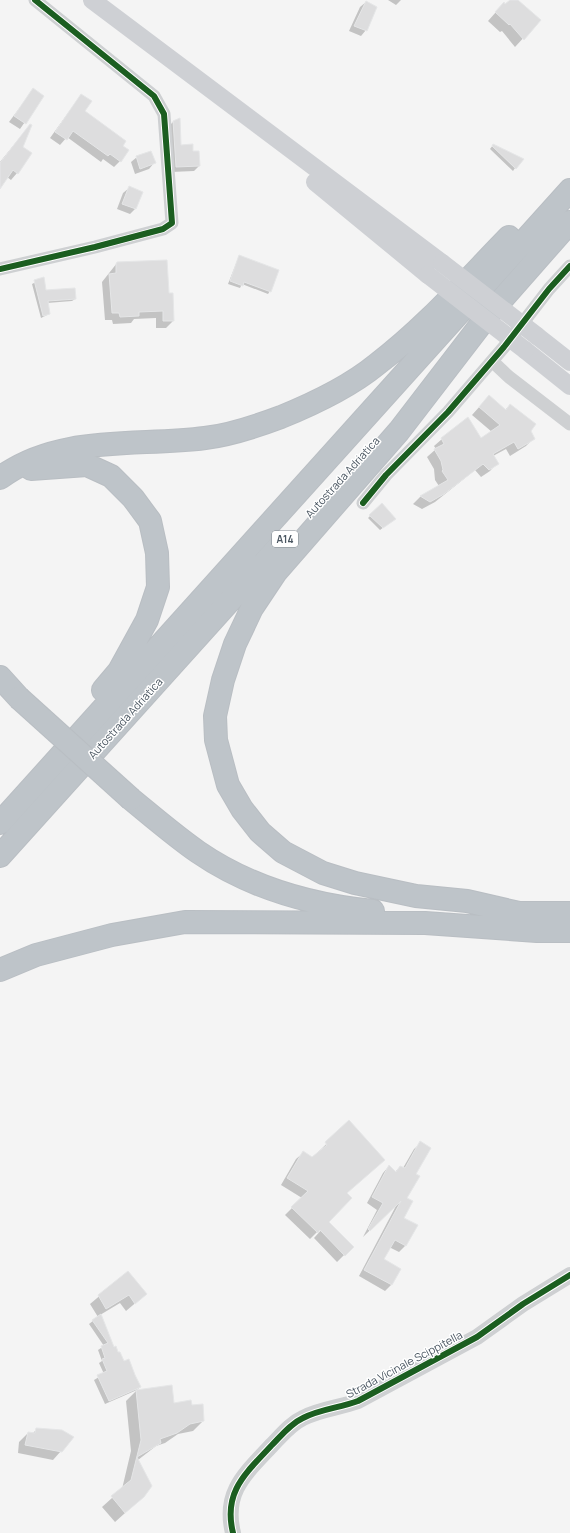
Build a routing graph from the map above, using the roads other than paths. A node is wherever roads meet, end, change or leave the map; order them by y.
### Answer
1 (35, 0) edge
2 (96, 3) edge
3 (570, 174) edge
4 (570, 190) edge
5 (570, 222) edge
6 (570, 266) edge
7 (0, 269) edge
8 (482, 323) junction
9 (492, 361) junction
10 (570, 362) edge
11 (570, 386) edge
12 (570, 424) edge
13 (5, 474) edge
14 (363, 503) dead end
15 (0, 677) edge
16 (0, 815) edge
17 (0, 822) edge
18 (0, 856) edge
19 (519, 912) junction
20 (570, 913) edge
21 (427, 916) junction
22 (537, 931) junction
23 (570, 931) edge
24 (0, 970) edge
25 (570, 1275) edge
26 (233, 1533) edge

1 - 7 street
2 - 10 main road, bridge
2 - 11 main road, bridge
3 - 13 highway
4 - 17 highway, Autostrada Adriatica / A14
5 - 8 highway, Autostrada Adriatica / A14
6 - 9 street
8 - 18 highway, Autostrada Adriatica / A14
8 - 19 highway
9 - 12 street
9 - 14 street
13 - 16 highway
15 - 21 highway, bridge
19 - 20 highway
19 - 21 highway
21 - 22 highway
22 - 23 highway
22 - 24 highway
25 - 26 street, Strada Vicinale Scippitella

